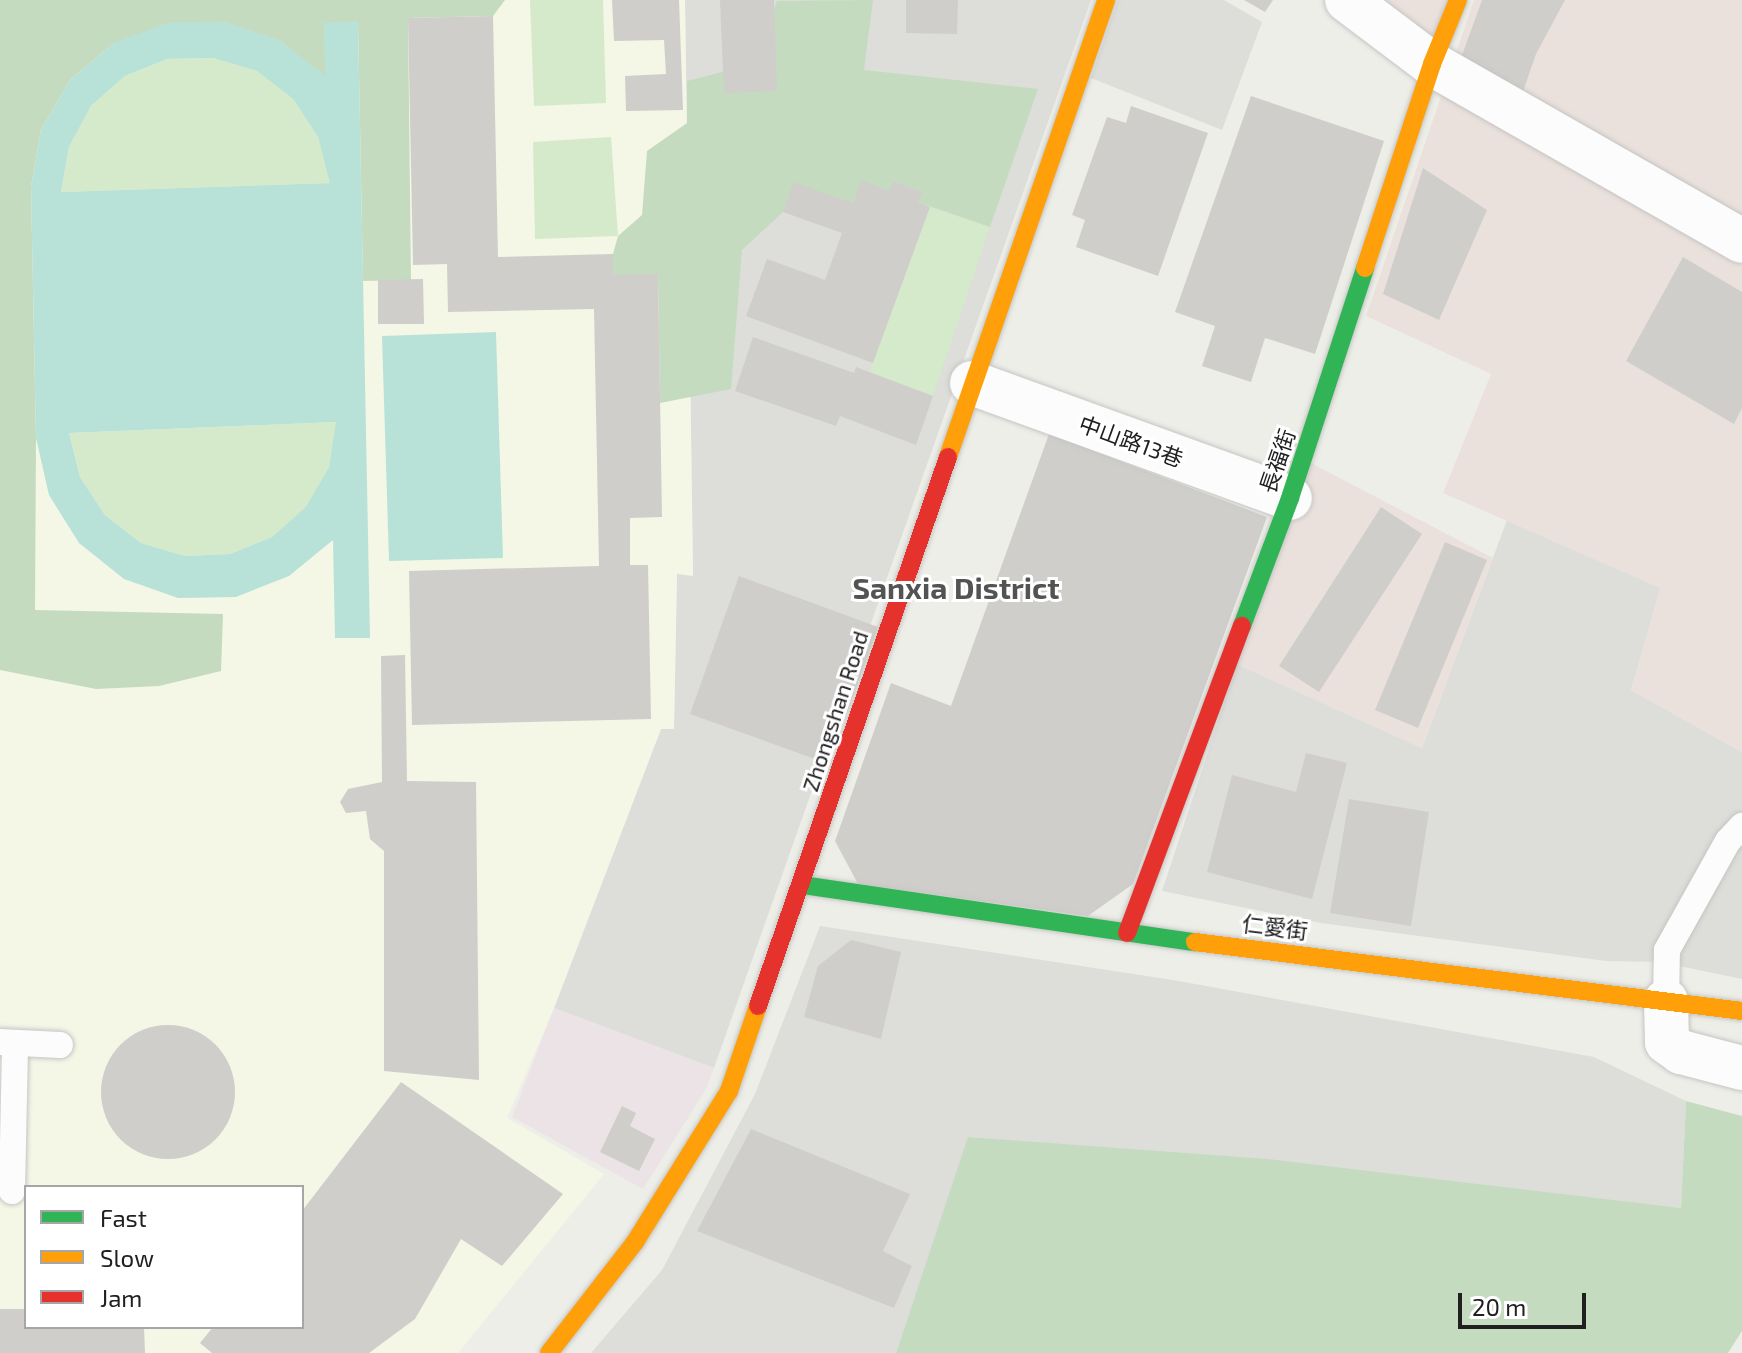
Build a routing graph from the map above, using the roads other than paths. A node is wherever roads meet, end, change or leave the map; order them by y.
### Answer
1 (1106, 0) edge
2 (1347, 0) edge
3 (1458, 0) edge
4 (1432, 64) junction
5 (1742, 241) edge
6 (972, 383) junction
7 (1290, 498) junction
8 (1742, 826) edge
9 (802, 885) junction
10 (1127, 933) junction
11 (1666, 1001) junction
12 (1742, 1011) edge
13 (7, 1042) edge
14 (60, 1045) dead end
15 (1742, 1068) edge
16 (12, 1191) dead end
17 (549, 1353) edge

1 - 6 street, Zhongshan Road
2 - 4 street
3 - 4 street, 長福街
4 - 5 street
4 - 7 street, 長福街
6 - 7 street, 中山路13巷
6 - 9 street, Zhongshan Road
7 - 10 street, 長福街
8 - 11 lane
9 - 10 street, 仁愛街
9 - 17 street, Zhongshan Road
10 - 11 street, 仁愛街
11 - 12 street, 仁愛街
11 - 15 street
13 - 14 lane
13 - 16 lane

